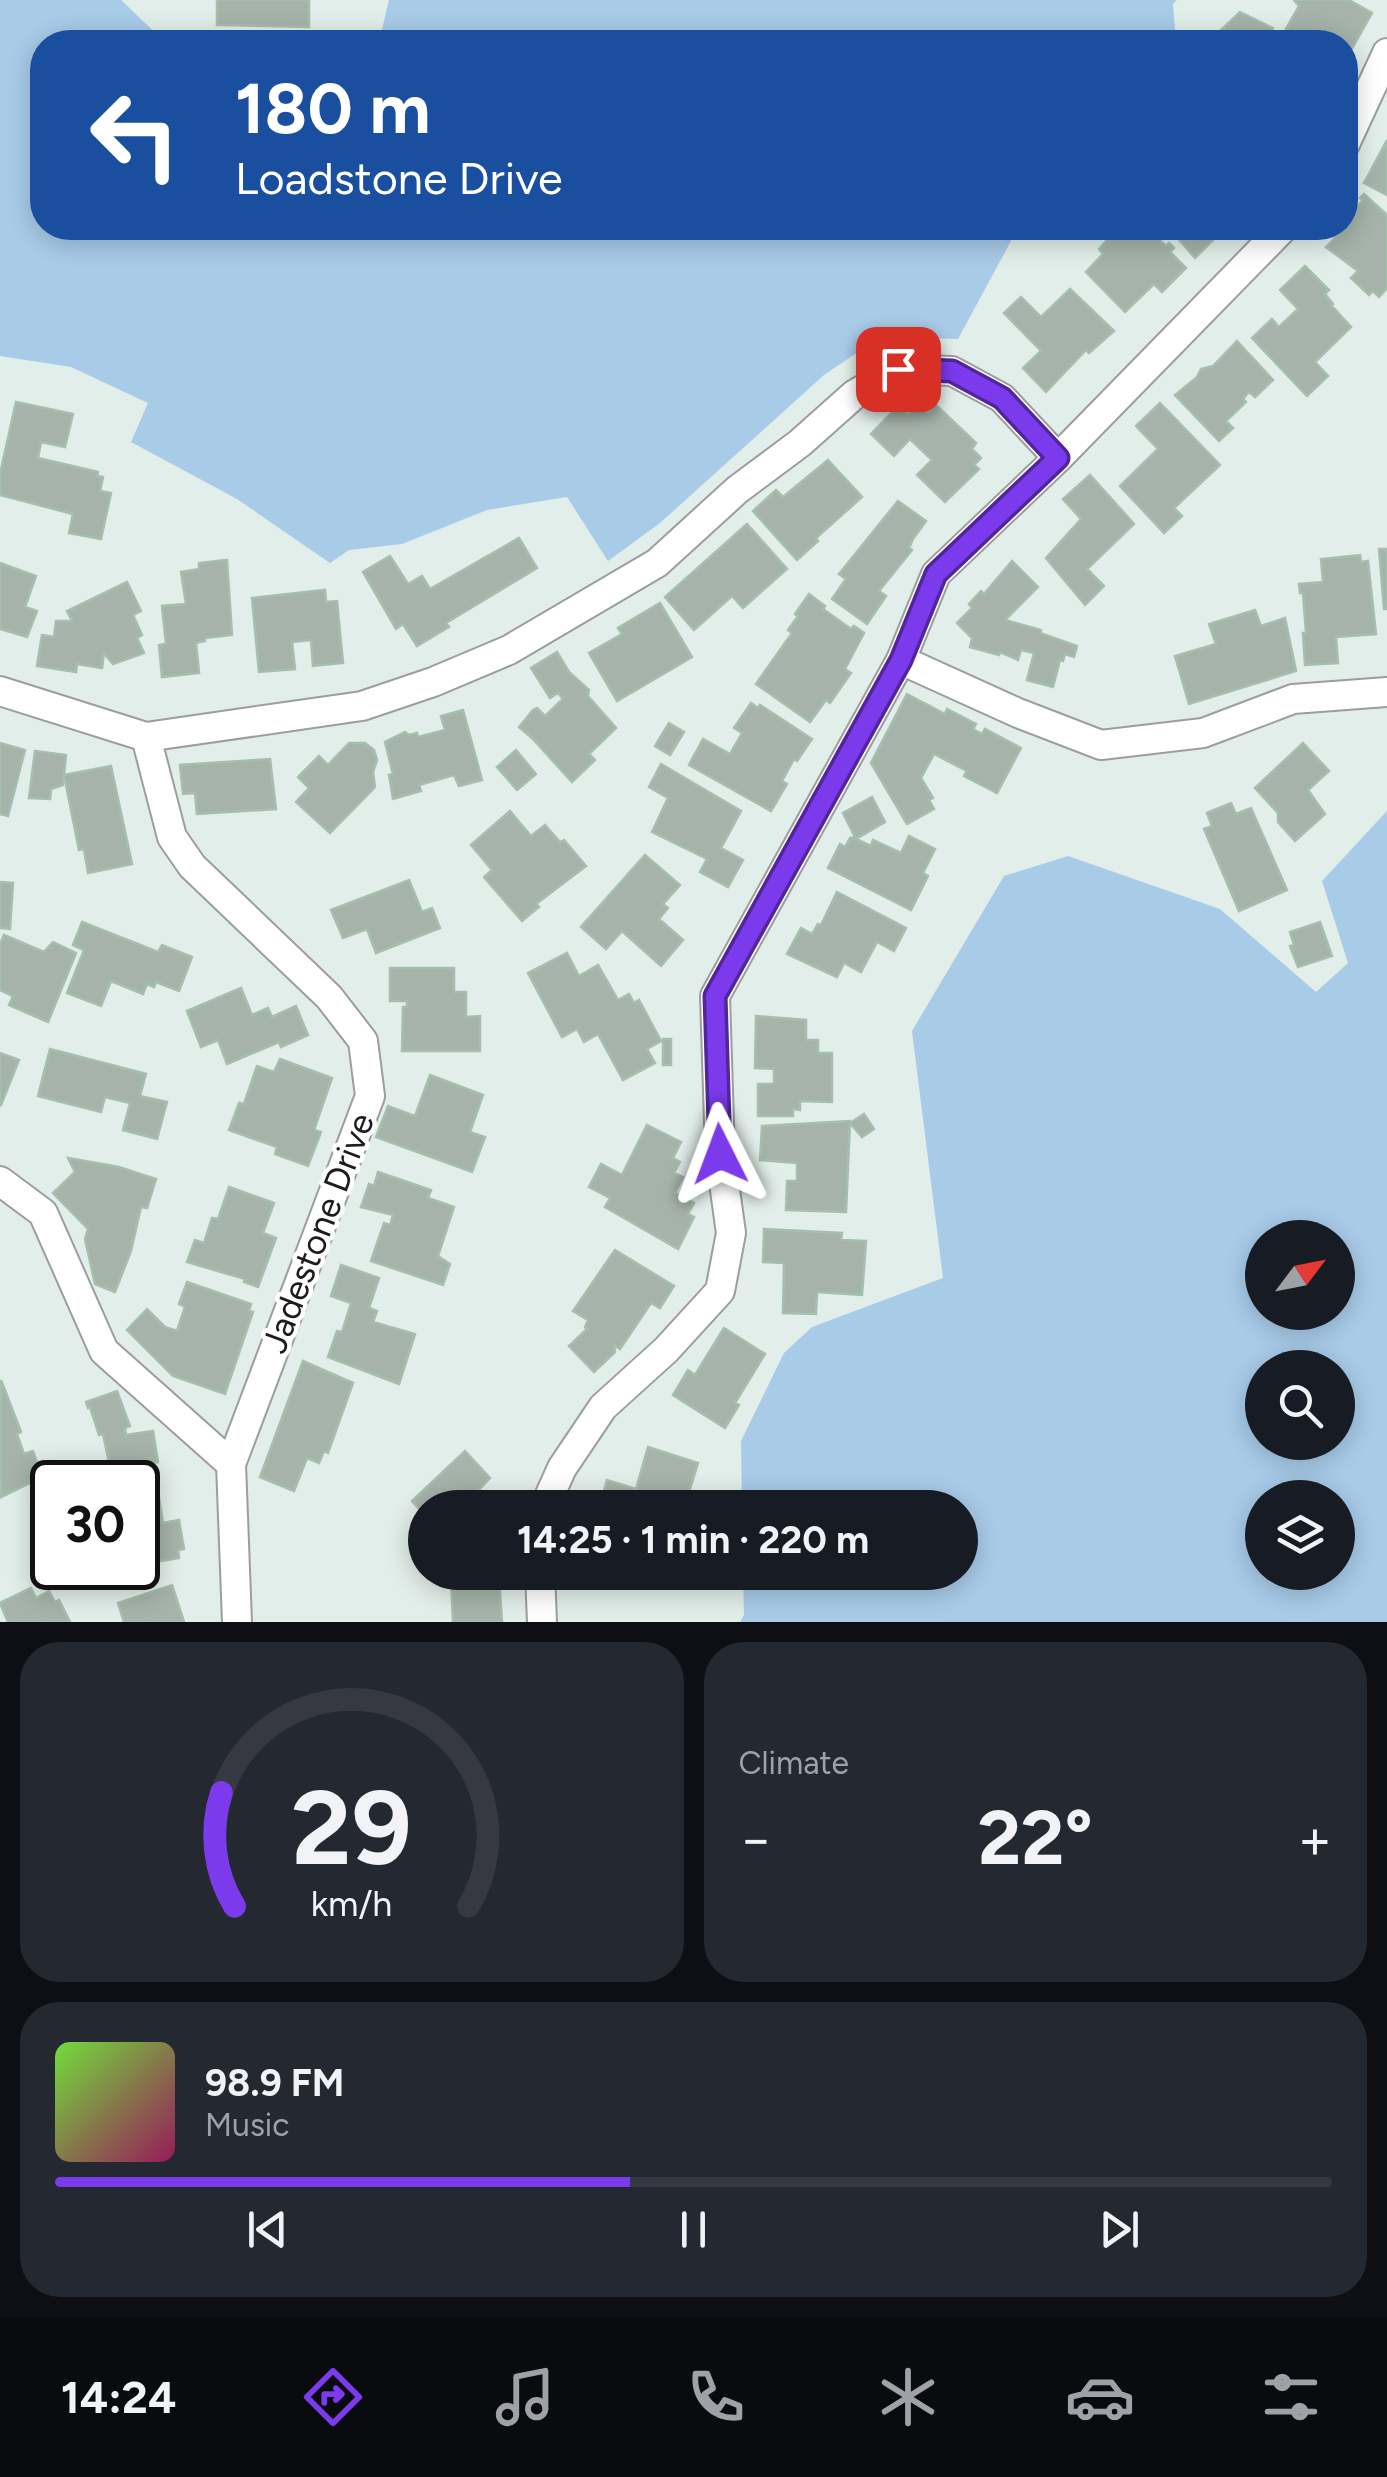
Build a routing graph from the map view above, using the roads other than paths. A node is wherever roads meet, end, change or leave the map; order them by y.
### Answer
1 (1387, 54) edge
2 (1358, 116) edge
3 (1271, 240) edge
4 (1058, 458) junction
5 (901, 660) junction
6 (0, 691) edge
7 (1387, 692) edge
8 (146, 737) junction
9 (0, 1181) edge
10 (231, 1464) junction
11 (552, 1490) edge
12 (541, 1590) edge
13 (236, 1622) edge
14 (542, 1622) edge

1 - 2 street
3 - 4 street
4 - 5 street
4 - 8 street
5 - 7 street
5 - 11 street
6 - 8 street
8 - 10 street, Jadestone Drive
9 - 10 street
10 - 13 street, Jadestone Drive
12 - 14 street

